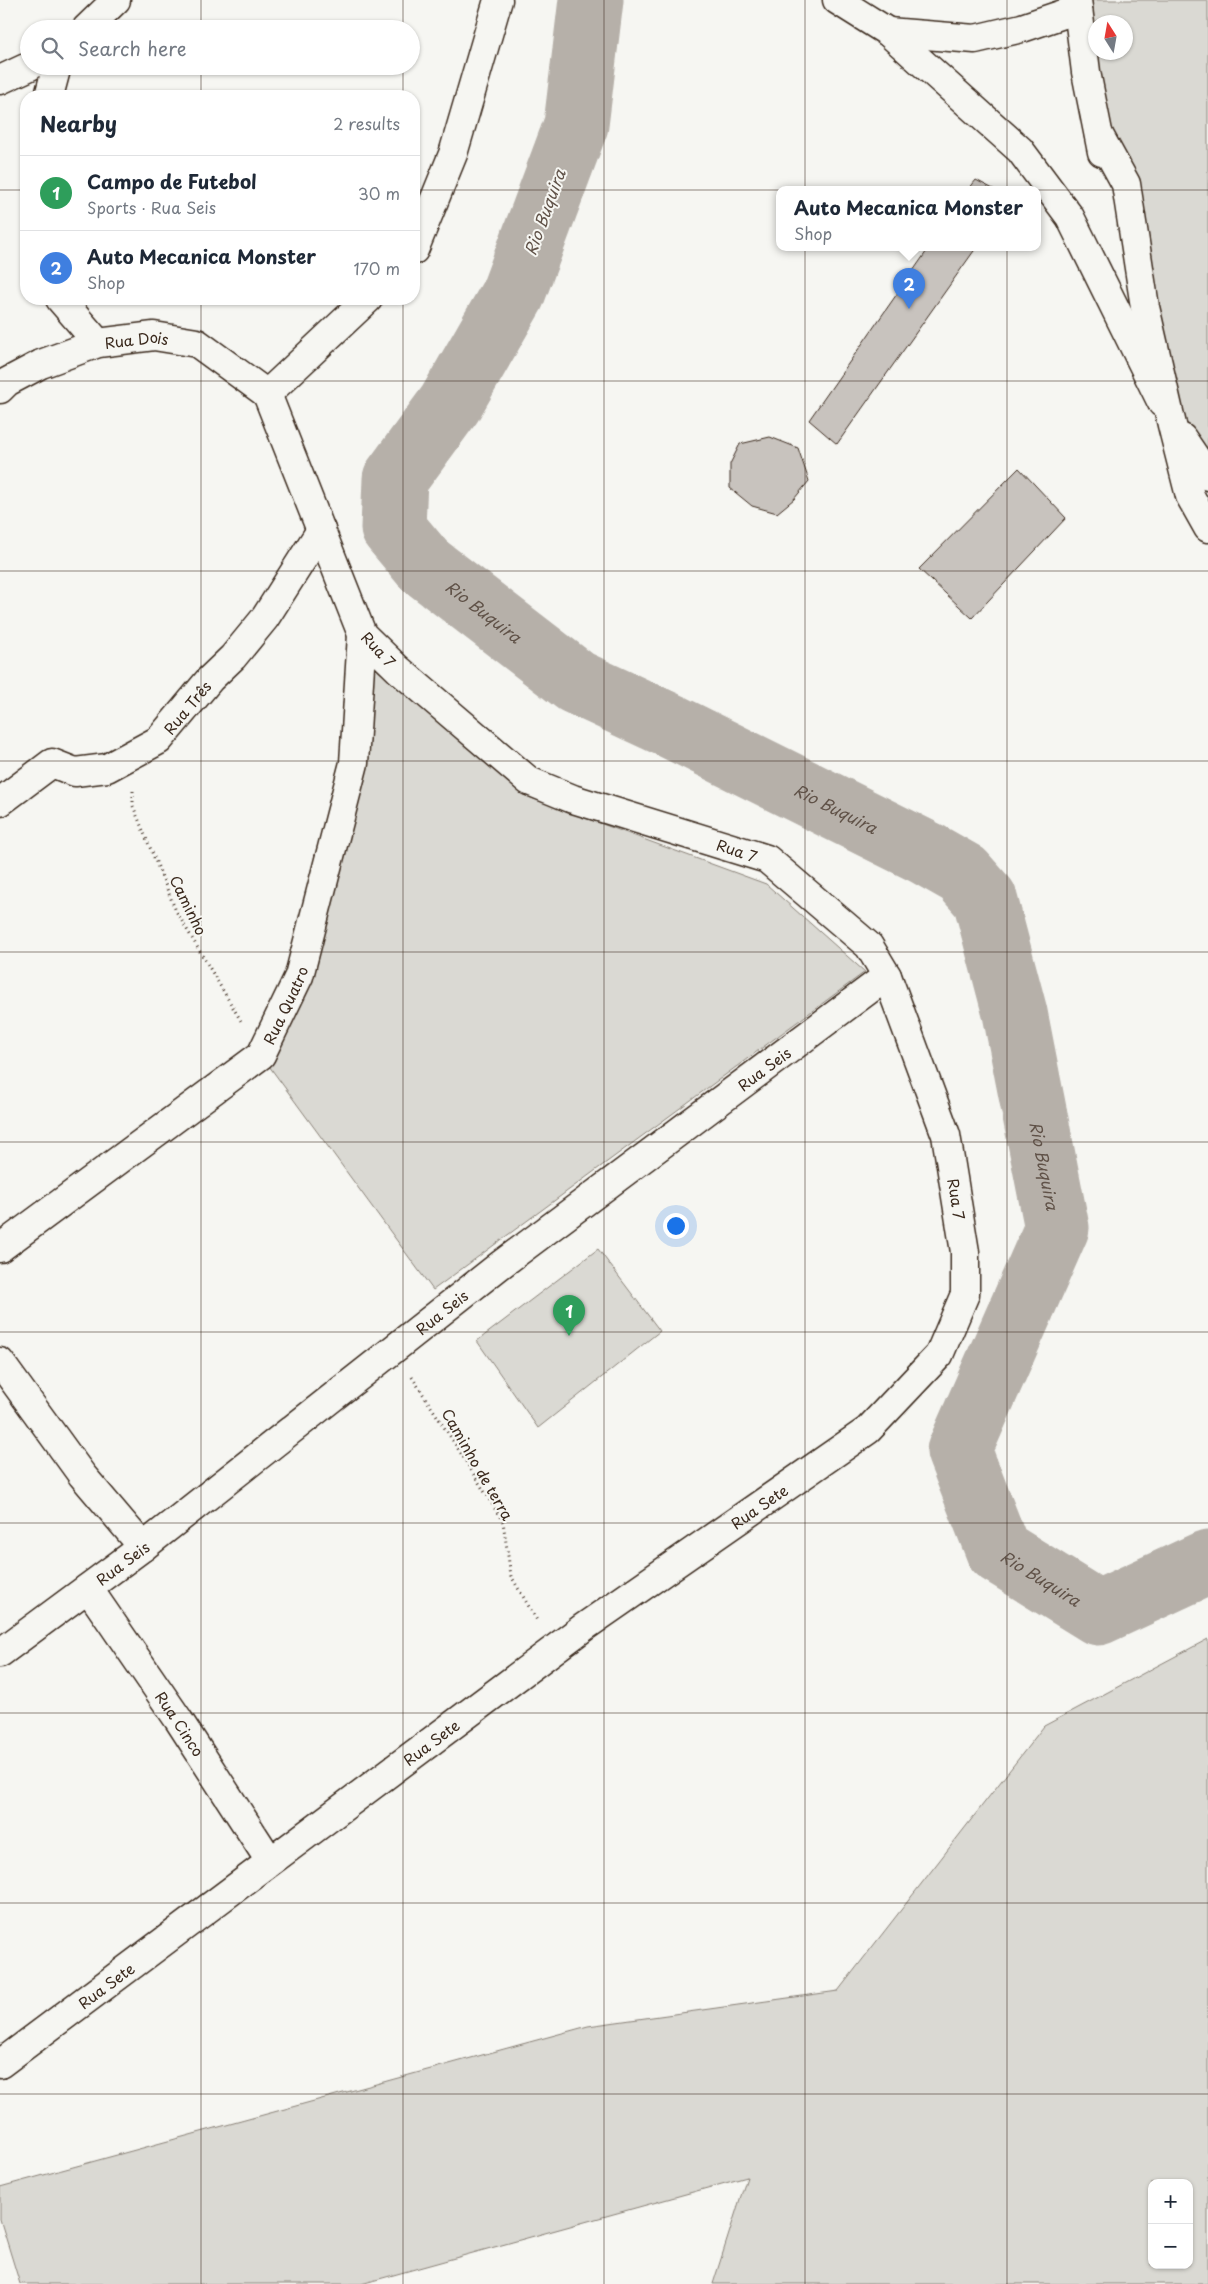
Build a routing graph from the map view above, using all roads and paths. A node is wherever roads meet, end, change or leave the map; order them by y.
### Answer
1 (116, 0) edge
2 (498, 0) edge
3 (838, 0) edge
4 (1077, 4) edge
5 (95, 20) edge
6 (888, 32) junction
7 (20, 71) edge
8 (55, 75) edge
9 (0, 80) edge
10 (51, 90) edge
11 (420, 235) edge
12 (65, 305) edge
13 (362, 305) edge
14 (98, 343) junction
15 (0, 389) edge
16 (266, 394) junction
17 (1172, 424) junction
18 (1208, 476) edge
19 (1208, 528) edge
20 (321, 530) junction
21 (362, 634) junction
22 (134, 753) junction
23 (0, 802) edge
24 (887, 976) junction
25 (261, 1056) junction
26 (0, 1248) edge
27 (394, 1350) junction
28 (0, 1362) edge
29 (868, 1430) joint
30 (143, 1547) junction
31 (88, 1588) junction
32 (555, 1649) junction
33 (0, 1653) edge
34 (270, 1861) junction
35 (0, 2064) edge

1 - 5 street
2 - 11 street
3 - 6 street
4 - 6 street
4 - 17 street
6 - 17 street
7 - 9 street
8 - 10 street
12 - 14 street
13 - 16 street
14 - 15 street, Rua Dois
14 - 16 street, Rua Dois
16 - 20 street, Rua 7
17 - 18 street
17 - 19 street
20 - 21 street, Rua 7
20 - 22 street, Rua Três
21 - 24 street, Rua 7
21 - 25 street, Rua Quatro
22 - 23 street, Rua Três
22 - 25 path, Caminho
24 - 27 street, Rua Seis
24 - 29 street, Rua 7
25 - 26 street, Rua Quatro
27 - 30 street, Rua Seis
27 - 32 path, Caminho de terra
28 - 30 street
29 - 32 street, Rua Sete
30 - 31 street, Rua Seis
31 - 33 street, Rua Seis
31 - 34 street, Rua Cinco
32 - 34 street, Rua Sete
34 - 35 street, Rua Sete

